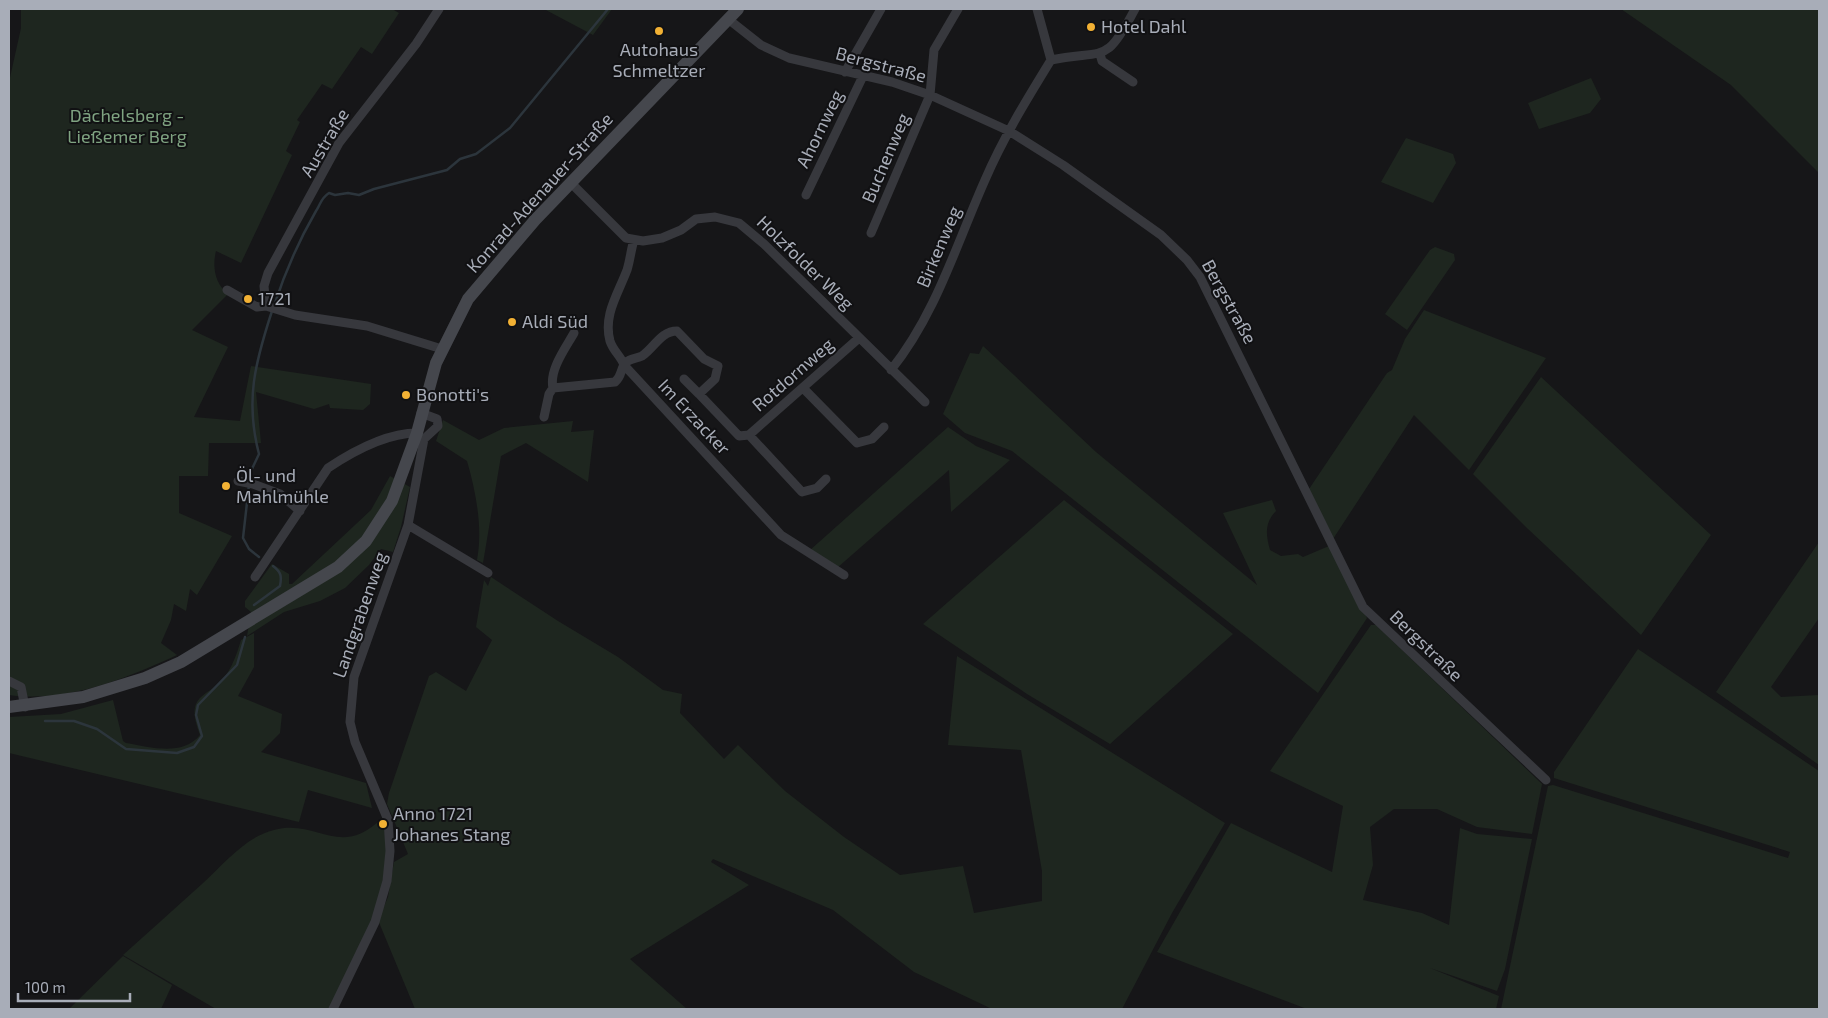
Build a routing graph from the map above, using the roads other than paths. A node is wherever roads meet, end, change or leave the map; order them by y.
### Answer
1 (438, 9) edge
2 (738, 9) edge
3 (881, 9) edge
4 (958, 9) edge
5 (1037, 9) edge
6 (1135, 9) edge
7 (728, 19) junction
8 (1100, 54) junction
9 (1051, 60) junction
10 (845, 72) junction
11 (863, 76) junction
12 (1132, 82) dead end
13 (930, 96) junction
14 (1009, 131) junction
15 (571, 183) junction
16 (806, 195) dead end
17 (871, 233) dead end
18 (634, 240) junction
19 (227, 290) dead end
20 (268, 306) junction
21 (574, 333) dead end
22 (859, 338) junction
23 (442, 349) junction
24 (624, 365) junction
25 (891, 370) junction
26 (684, 379) dead end
27 (553, 388) junction
28 (804, 389) junction
29 (699, 394) junction
30 (925, 402) dead end
31 (422, 413) junction
32 (544, 417) dead end
33 (884, 427) dead end
34 (417, 433) junction
35 (749, 435) junction
36 (826, 479) dead end
37 (246, 482) dead end
38 (300, 511) junction
39 (408, 525) junction
40 (488, 573) dead end
41 (844, 575) dead end
42 (255, 577) dead end
43 (9, 681) edge
44 (25, 706) junction
45 (9, 707) edge
46 (1546, 780) dead end
47 (333, 1009) edge

1 - 20 street, Austraße
2 - 7 main road, Konrad-Adenauer-Straße
3 - 10 street
4 - 13 street, Buchenweg
5 - 9 street
6 - 8 street
7 - 10 street, Bergstraße
7 - 15 main road, Konrad-Adenauer-Straße
8 - 9 street
8 - 12 street
9 - 14 street, Birkenweg
10 - 11 street, Bergstraße
11 - 13 street, Bergstraße
11 - 16 street, Ahornweg
13 - 14 street, Bergstraße
13 - 17 street, Buchenweg
14 - 25 street, Birkenweg
14 - 46 street, Bergstraße
15 - 18 street
15 - 23 main road, Konrad-Adenauer-Straße
18 - 22 street, Holzfolder Weg
18 - 24 street, Im Erzacker
19 - 20 street
20 - 23 street
21 - 27 street
22 - 25 street, Holzfolder Weg
22 - 28 street, Rotdornweg
23 - 31 main road, Konrad-Adenauer-Straße
24 - 27 street
24 - 29 street
24 - 41 street, Im Erzacker
25 - 30 street, Holzfolder Weg
26 - 29 street
27 - 32 street
28 - 33 street
28 - 35 street, Rotdornweg
29 - 35 street, Rotdornweg
31 - 34 main road, Konrad-Adenauer-Straße
31 - 39 street, Landgrabenweg
34 - 38 street
34 - 44 main road, Konrad-Adenauer-Straße
35 - 36 street, Rotdornweg
37 - 38 street
38 - 42 street
39 - 40 street
39 - 47 street, Landgrabenweg
43 - 44 street
44 - 45 main road, Konrad-Adenauer-Straße

